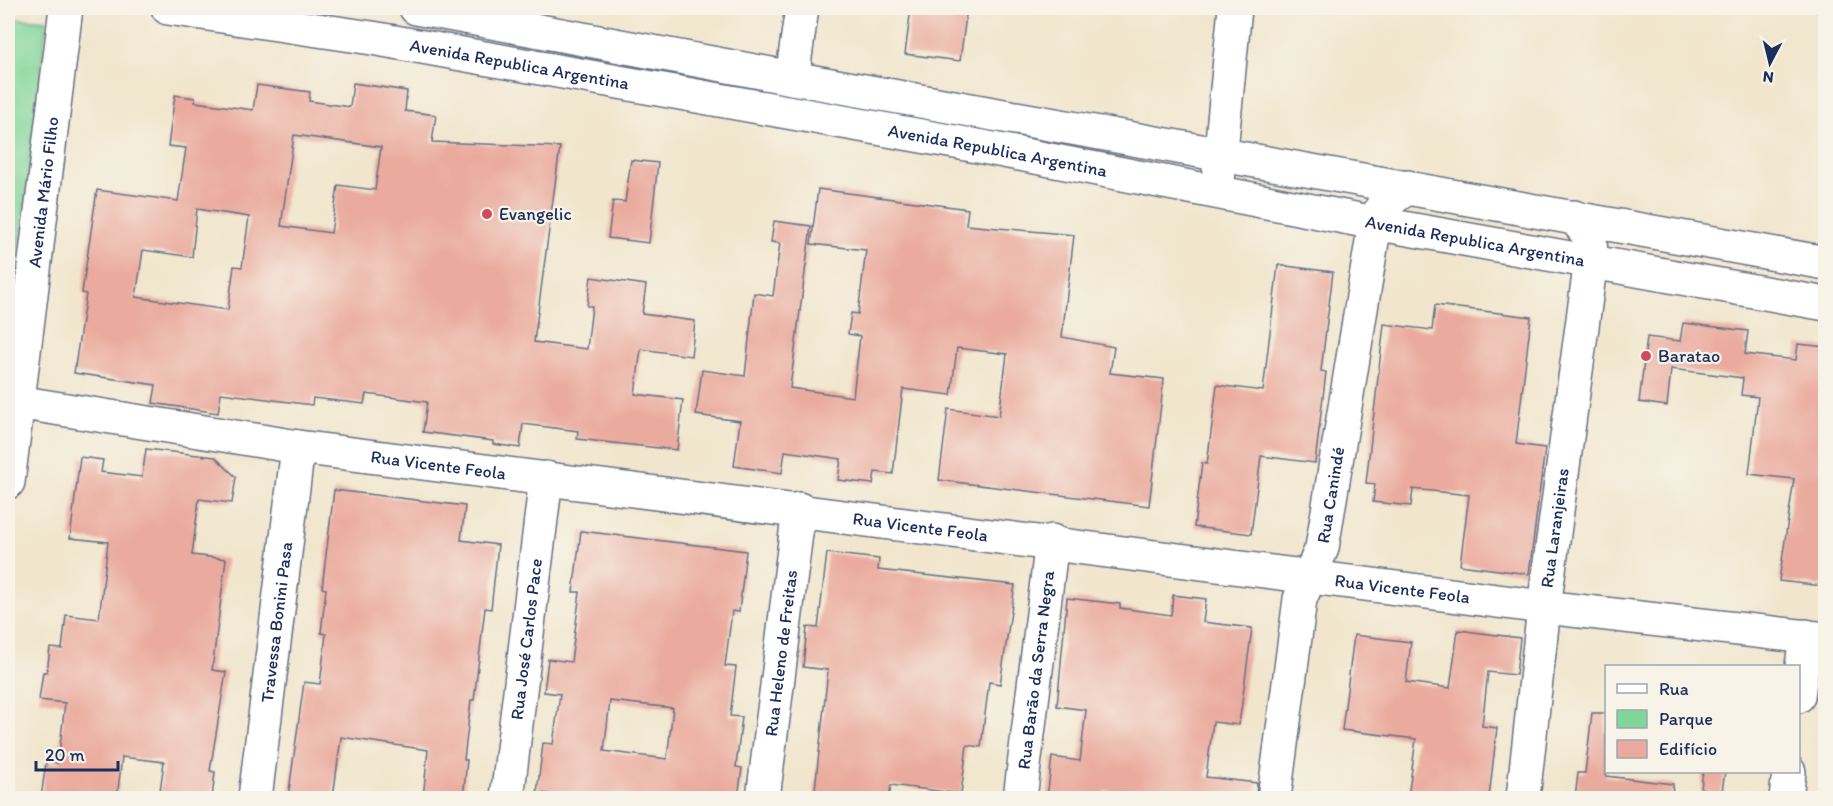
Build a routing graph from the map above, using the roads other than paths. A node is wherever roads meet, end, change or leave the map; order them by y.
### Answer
1 (66, 8) edge
2 (168, 8) edge
3 (416, 8) edge
4 (802, 8) edge
5 (1235, 8) edge
6 (792, 78) junction
7 (1221, 154) junction
8 (1408, 187) junction
9 (1217, 190) junction
10 (1574, 217) junction
11 (1375, 223) junction
12 (1591, 260) junction
13 (1826, 263) edge
14 (1826, 304) edge
15 (17, 402) junction
16 (298, 447) junction
17 (546, 478) junction
18 (8, 482) edge
19 (799, 510) junction
20 (1052, 542) junction
21 (1311, 576) junction
22 (1544, 606) junction
23 (1816, 638) edge
24 (1800, 690) edge
25 (1789, 773) edge
26 (255, 798) edge
27 (507, 798) edge
28 (763, 798) edge
29 (1020, 798) edge
30 (1274, 798) edge
31 (1523, 798) edge
32 (1786, 798) edge

1 - 15 street, Avenida Mário Filho
2 - 9 street, Avenida Republica Argentina
3 - 6 street, Avenida Republica Argentina
4 - 6 street
5 - 7 street
6 - 7 street, Avenida Republica Argentina
7 - 8 street, Avenida Republica Argentina
7 - 9 street
8 - 10 street, Avenida Republica Argentina
8 - 11 street
9 - 11 street, Avenida Republica Argentina
10 - 12 street, Rua Laranjeiras
10 - 13 street, Avenida Republica Argentina
11 - 12 street, Avenida Republica Argentina
11 - 21 street, Rua Canindé
12 - 14 street, Avenida Republica Argentina
12 - 22 street, Rua Laranjeiras
15 - 16 street, Rua Vicente Feola
15 - 18 street, Avenida Mário Filho
16 - 17 street, Rua Vicente Feola
16 - 26 street, Travessa Bonini Pasa
17 - 19 street, Rua Vicente Feola
17 - 27 street, Rua José Carlos Pace
19 - 20 street, Rua Vicente Feola
19 - 28 street, Rua Heleno de Freitas
20 - 21 street, Rua Vicente Feola
20 - 29 street, Rua Barão da Serra Negra
21 - 22 street, Rua Vicente Feola
21 - 30 street, Rua Canindé
22 - 23 street, Rua Vicente Feola
22 - 31 street, Rua Laranjeiras
23 - 24 street
25 - 32 street

